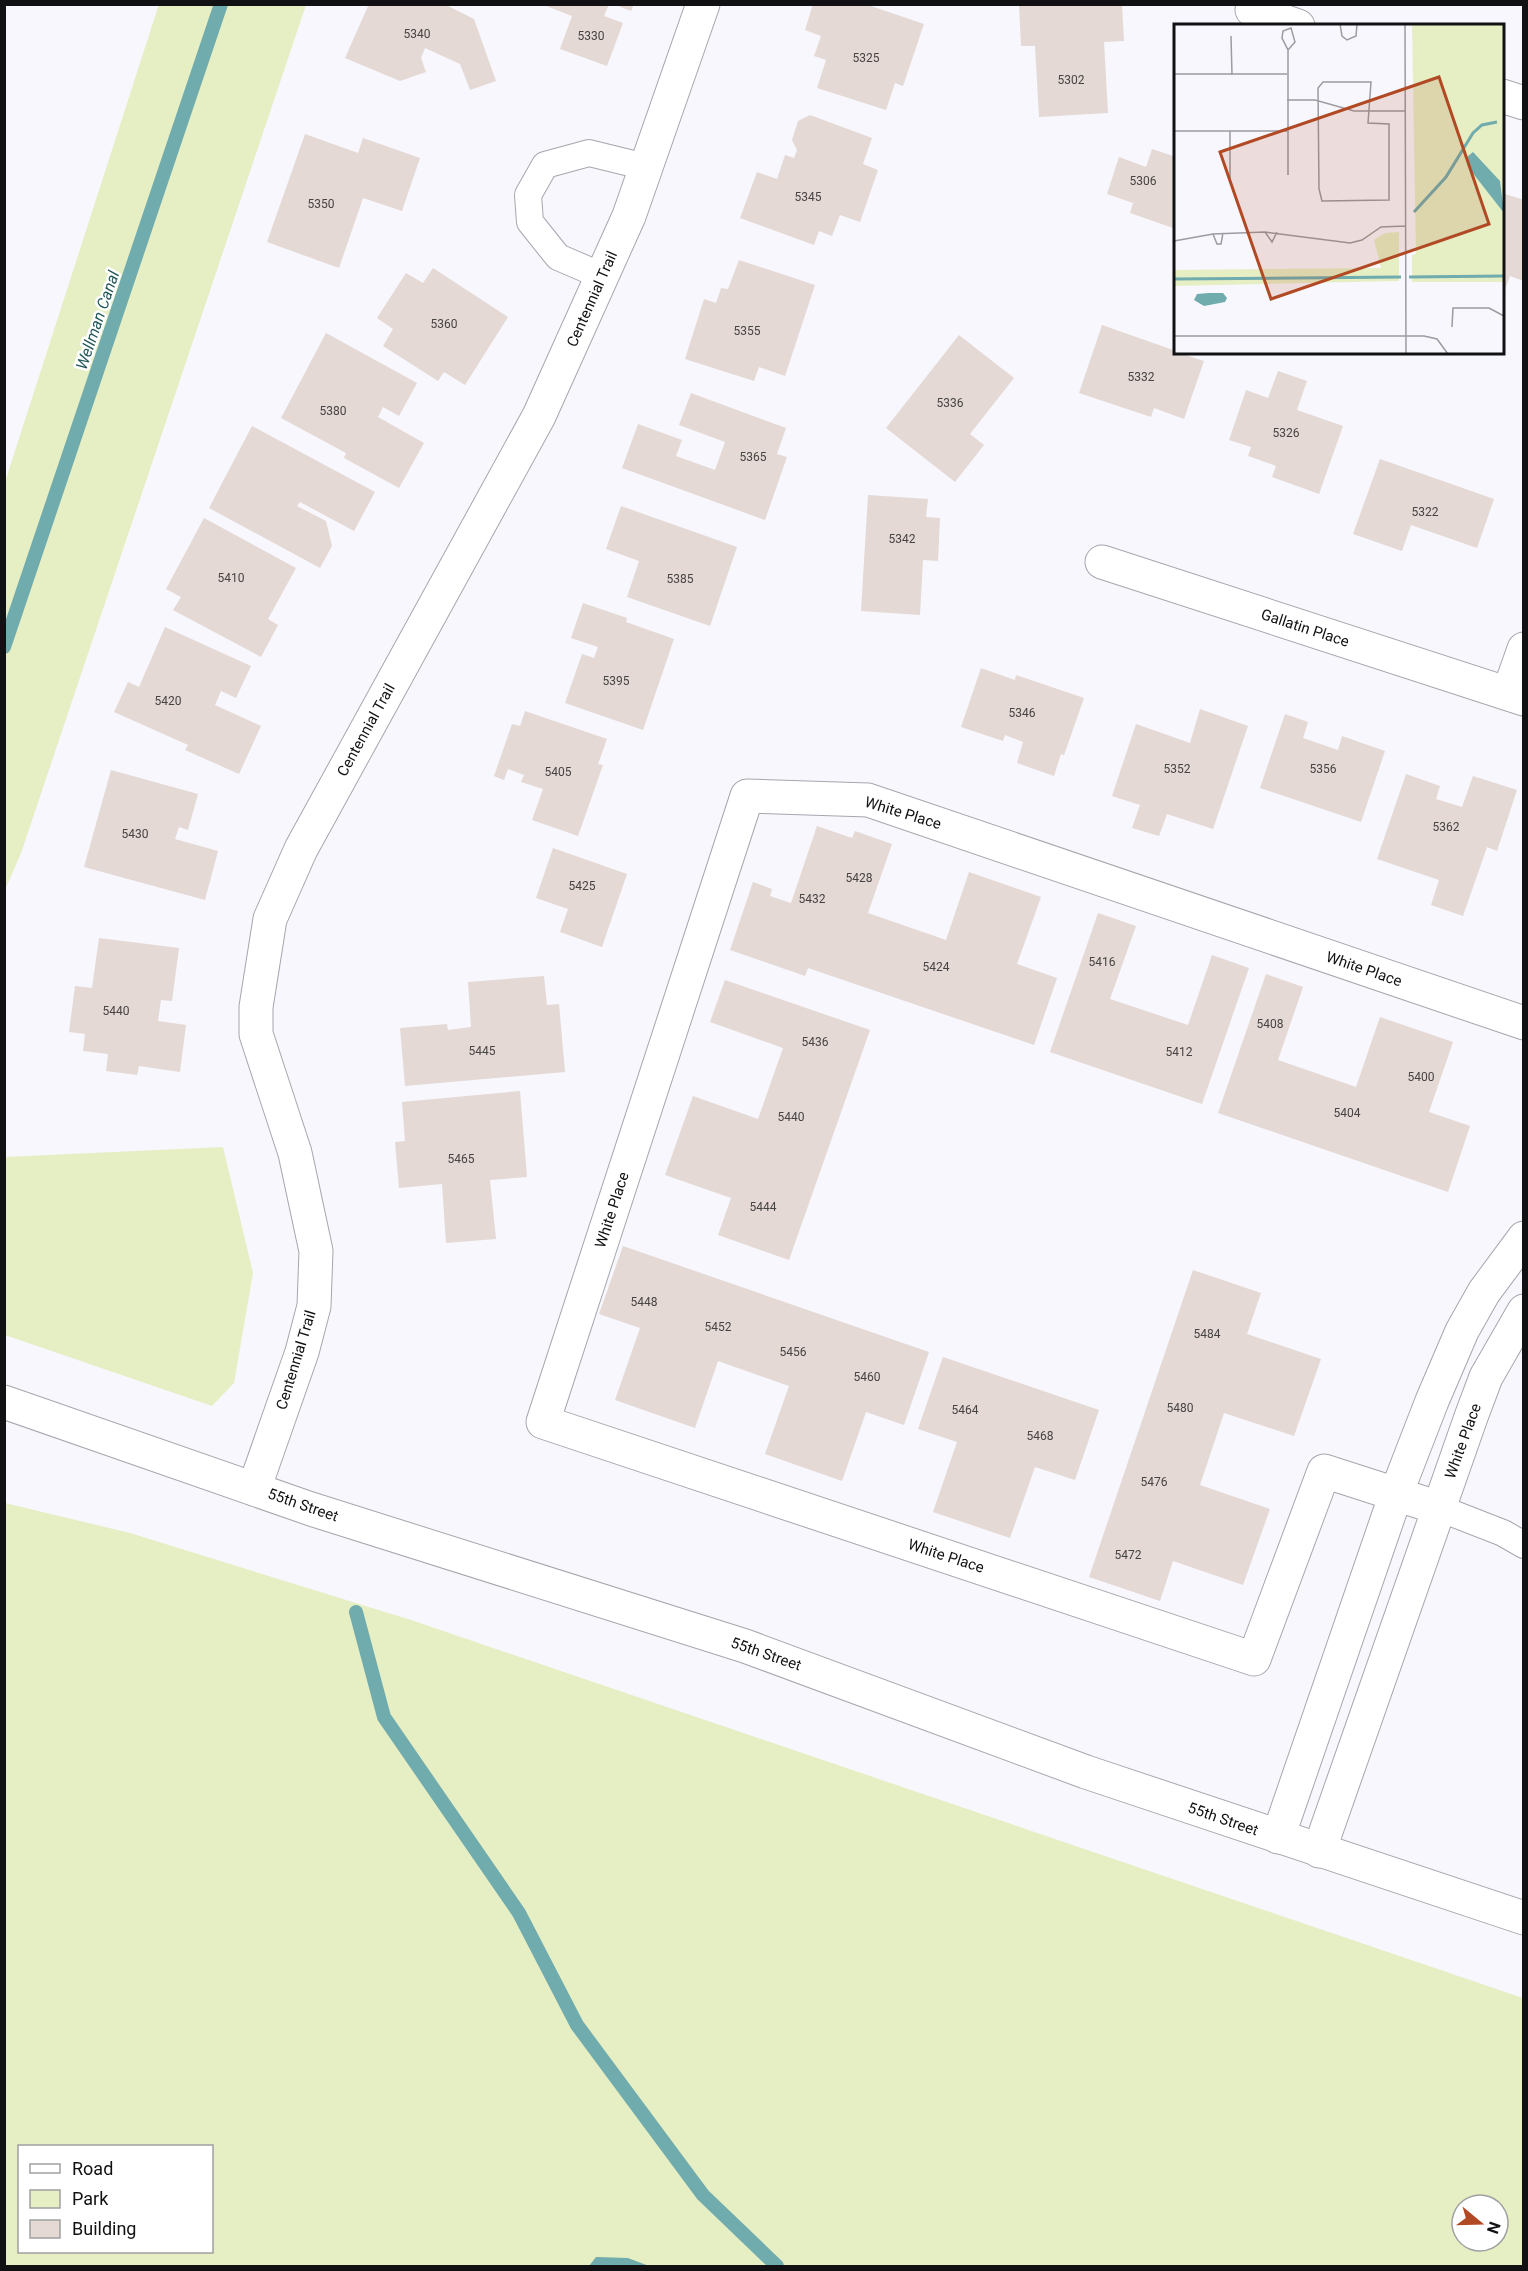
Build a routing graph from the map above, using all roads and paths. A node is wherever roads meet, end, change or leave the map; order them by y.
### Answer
1 (703, 4) edge
2 (1252, 10) dead end
3 (1292, 24) edge
4 (1504, 96) edge
5 (1524, 103) edge
6 (646, 167) junction
7 (602, 276) junction
8 (1102, 562) dead end
9 (1524, 649) edge
10 (1516, 696) edge
11 (1524, 1023) edge
12 (1524, 1238) edge
13 (1524, 1311) edge
14 (4, 1402) edge
15 (254, 1489) junction
16 (1396, 1494) junction
17 (1439, 1508) junction
18 (1524, 1545) edge
19 (1278, 1837) junction
20 (1318, 1851) junction
21 (1524, 1918) edge

1 - 6 street, Centennial Trail
2 - 3 street
4 - 5 street
6 - 7 street, Centennial Trail
6 - 7 lane
7 - 15 street, Centennial Trail
8 - 10 street, Gallatin Place
9 - 10 street, Gallatin Place
11 - 16 street, White Place
12 - 16 street
13 - 17 street, White Place
14 - 15 street, 55th Street
15 - 19 street, 55th Street
16 - 17 street, White Place
16 - 19 street
17 - 18 lane
17 - 20 street, White Place
19 - 20 street, 55th Street
20 - 21 street, 55th Street

